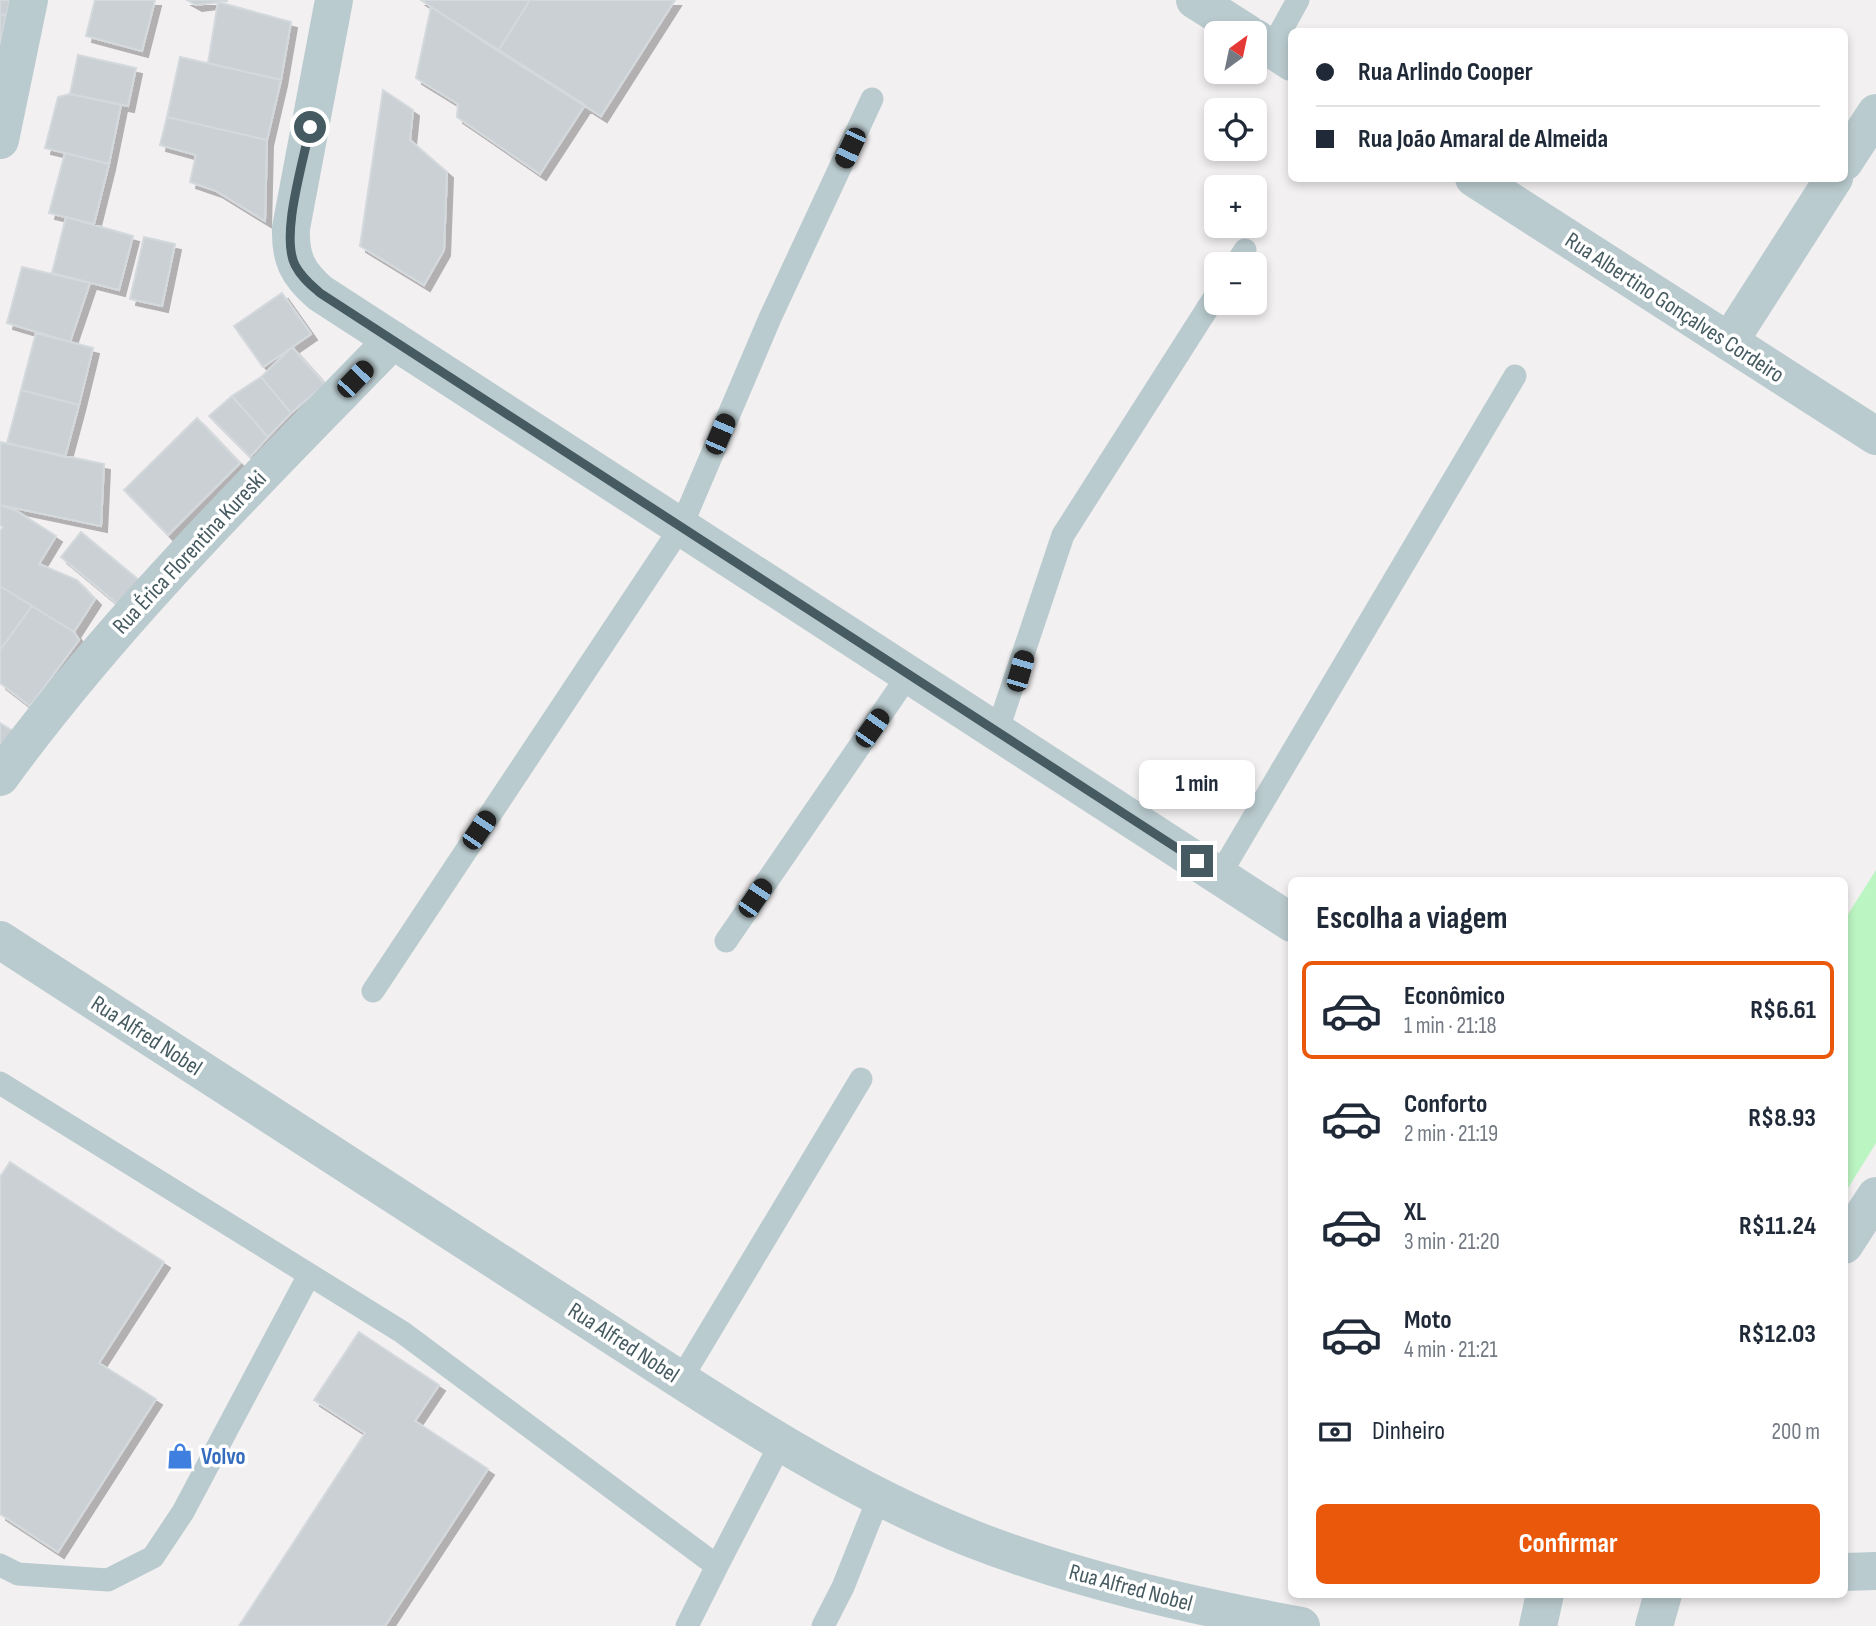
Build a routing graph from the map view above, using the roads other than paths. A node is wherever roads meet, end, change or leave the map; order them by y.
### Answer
1 (29, 0) edge
2 (334, 0) edge
3 (1195, 0) edge
4 (1298, 0) edge
5 (1228, 21) edge
6 (1267, 44) edge
7 (872, 99) dead end
8 (1876, 113) edge
9 (0, 140) edge
10 (1848, 156) edge
11 (1480, 182) edge
12 (1831, 182) edge
13 (1204, 314) edge
14 (393, 340) junction
15 (1729, 342) junction
16 (1515, 376) dead end
17 (1876, 436) edge
18 (681, 527) junction
19 (909, 674) junction
20 (997, 732) junction
21 (0, 777) edge
22 (1219, 876) junction
23 (1288, 920) edge
24 (0, 940) edge
25 (726, 941) dead end
26 (373, 990) dead end
27 (860, 1079) dead end
28 (0, 1083) edge
29 (1876, 1196) edge
30 (1848, 1239) edge
31 (309, 1275) junction
32 (681, 1379) junction
33 (782, 1441) junction
34 (879, 1497) junction
35 (0, 1565) edge
36 (717, 1566) junction
37 (1848, 1572) edge
38 (1876, 1572) edge
39 (1544, 1598) edge
40 (1661, 1598) edge
41 (687, 1626) edge
42 (823, 1626) edge
43 (1301, 1626) edge
44 (1538, 1626) edge
45 (1654, 1626) edge

1 - 9 street
2 - 14 street
3 - 5 street
4 - 6 lane
7 - 18 lane
8 - 10 street
11 - 15 street, Rua Albertino Gonçalves Cordeiro
12 - 15 street
13 - 20 lane
14 - 18 street
14 - 21 street, Rua Érica Florentina Kureski
15 - 17 street, Rua Albertino Gonçalves Cordeiro
16 - 22 lane
18 - 19 street
18 - 26 lane
19 - 20 street
19 - 25 lane
20 - 22 street
22 - 23 street
24 - 32 street, Rua Alfred Nobel
27 - 32 lane
28 - 31 lane
29 - 30 street
31 - 35 lane
31 - 36 lane
32 - 33 street, Rua Alfred Nobel
33 - 34 street, Rua Alfred Nobel
33 - 36 lane
34 - 42 lane
34 - 43 street, Rua Alfred Nobel
36 - 41 lane
37 - 38 street
39 - 44 street
40 - 45 street

